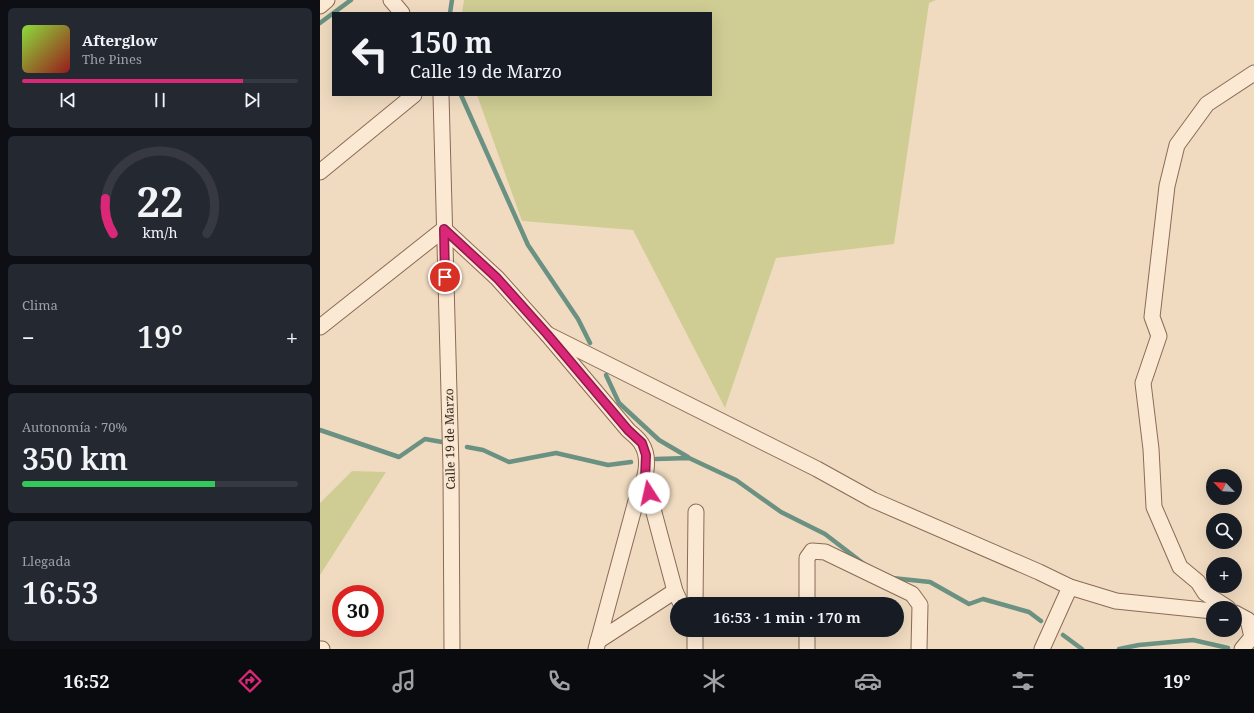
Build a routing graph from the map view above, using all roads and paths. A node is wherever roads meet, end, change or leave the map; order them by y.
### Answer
1 (327, 0) edge
2 (391, 0) edge
3 (320, 6) edge
4 (401, 12) edge
5 (1254, 74) edge
6 (413, 96) edge
7 (441, 96) edge
8 (320, 172) edge
9 (444, 229) junction
10 (320, 327) edge
11 (547, 334) junction
12 (645, 479) junction
13 (696, 512) dead end
14 (1070, 587) junction
15 (678, 597) edge
16 (695, 597) edge
17 (807, 597) edge
18 (1217, 601) edge
19 (670, 603) edge
20 (1206, 610) edge
21 (1242, 617) edge
22 (695, 637) edge
23 (807, 637) edge
24 (597, 645) edge
25 (452, 649) edge
26 (695, 649) edge
27 (807, 649) edge
28 (919, 649) edge
29 (1042, 649) edge
30 (1242, 649) edge

1 - 3 street
2 - 4 street
5 - 18 street
6 - 8 street
7 - 9 street, Calle 19 de Marzo
9 - 10 street
9 - 11 street
9 - 25 street, Calle 19 de Marzo
11 - 12 street
11 - 14 street
12 - 15 street
12 - 24 street
13 - 16 street
14 - 20 street
14 - 29 street
17 - 28 street
19 - 24 street
21 - 30 street
22 - 26 street
23 - 27 street

